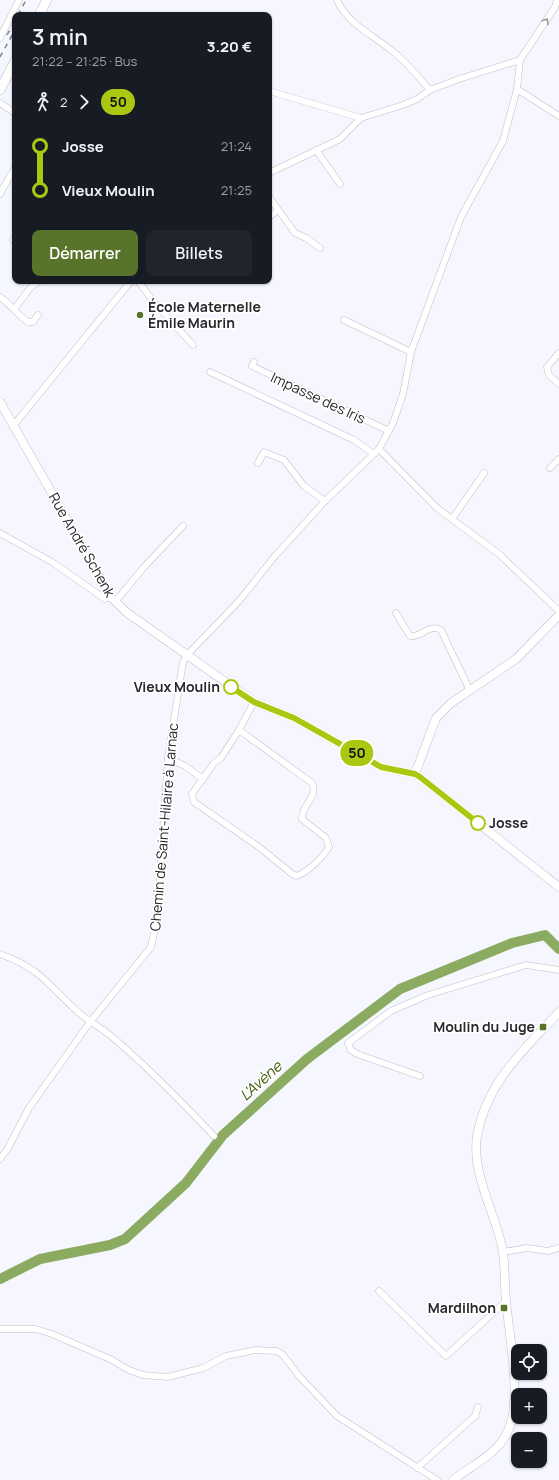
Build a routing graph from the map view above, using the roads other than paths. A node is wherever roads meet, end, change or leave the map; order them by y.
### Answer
1 (19, 0) edge
2 (47, 0) edge
3 (337, 0) edge
4 (557, 0) edge
5 (13, 12) edge
6 (41, 12) edge
7 (12, 14) edge
8 (0, 38) edge
9 (520, 60) junction
10 (12, 67) edge
11 (517, 89) junction
12 (0, 90) edge
13 (430, 90) junction
14 (272, 92) edge
15 (0, 103) edge
16 (12, 111) edge
17 (559, 116) edge
18 (361, 118) junction
19 (316, 150) junction
20 (12, 172) edge
21 (272, 172) edge
22 (340, 184) dead end
23 (0, 194) edge
24 (272, 201) edge
25 (278, 210) junction
26 (272, 215) edge
27 (320, 248) dead end
28 (35, 284) edge
29 (129, 284) edge
30 (140, 284) edge
31 (0, 297) edge
32 (15, 308) junction
33 (38, 315) dead end
34 (344, 320) dead end
35 (193, 345) dead end
36 (411, 352) junction
37 (559, 353) edge
38 (254, 362) dead end
39 (210, 372) dead end
40 (559, 384) edge
41 (0, 402) edge
42 (13, 426) junction
43 (389, 431) junction
44 (379, 449) junction
45 (374, 454) junction
46 (559, 459) edge
47 (258, 463) dead end
48 (550, 468) dead end
49 (484, 473) dead end
50 (325, 501) junction
51 (452, 519) junction
52 (183, 526) dead end
53 (0, 533) edge
54 (113, 599) junction
55 (559, 611) edge
56 (396, 613) dead end
57 (559, 615) edge
58 (187, 655) junction
59 (470, 691) junction
60 (254, 702) junction
61 (239, 730) junction
62 (168, 758) junction
63 (415, 774) junction
64 (203, 779) junction
65 (559, 887) edge
66 (0, 954) edge
67 (559, 970) edge
68 (559, 1012) edge
69 (90, 1022) junction
70 (420, 1076) dead end
71 (214, 1136) dead end
72 (0, 1159) edge
73 (559, 1248) edge
74 (503, 1252) junction
75 (380, 1291) dead end
76 (506, 1301) junction
77 (0, 1329) edge
78 (478, 1407) dead end
79 (418, 1468) junction
80 (437, 1480) edge
81 (453, 1480) edge

1 - 5 street
2 - 6 main road
3 - 13 street
9 -> 4 street
7 - 8 street
9 - 11 street, Chemin de Saint-Hilaire à Larnac
9 - 13 street
10 - 12 main road
11 - 17 street
11 - 36 street, Chemin de Saint-Hilaire à Larnac
13 - 18 street
14 - 18 street
15 - 16 street
18 - 19 street
19 - 21 street
19 - 22 street
20 - 23 street
24 - 25 street
25 - 26 street
25 - 27 street
28 - 32 street
29 - 42 street
30 - 35 street
31 - 32 street
32 - 33 street
34 - 36 street
36 - 43 street, Chemin de Saint-Hilaire à Larnac
37 - 40 street
38 - 43 street, Impasse des Iris
39 - 45 street
41 - 42 street, Rue André Schenk
42 - 54 street, Rue André Schenk
43 - 44 street, Chemin de Saint-Hilaire à Larnac
44 - 45 street, Chemin de Saint-Hilaire à Larnac
44 - 51 street
45 - 50 street, Chemin de Saint-Hilaire à Larnac
46 - 48 street
47 - 50 street
49 - 51 street
50 - 58 street, Chemin de Saint-Hilaire à Larnac
51 - 55 street
52 - 54 street
53 - 54 street
54 - 58 street, Rue André Schenk
56 - 59 street
57 - 59 street
58 - 60 street, Rue André Schenk
58 - 62 street, Chemin de Saint-Hilaire à Larnac
59 - 63 street
60 - 61 street
60 - 63 street, Rue André Schenk
61 - 64 street
61 - 64 street
62 - 64 street
62 - 69 street, Chemin de Saint-Hilaire à Larnac
63 - 65 street, Rue André Schenk
66 - 69 street
67 - 70 street
68 - 74 street
69 - 71 street
69 - 72 street, Chemin de Saint-Hilaire à Larnac
73 - 74 street
74 - 76 street
75 - 76 street
76 - 81 street
77 - 79 street
78 - 79 street
79 - 80 street

